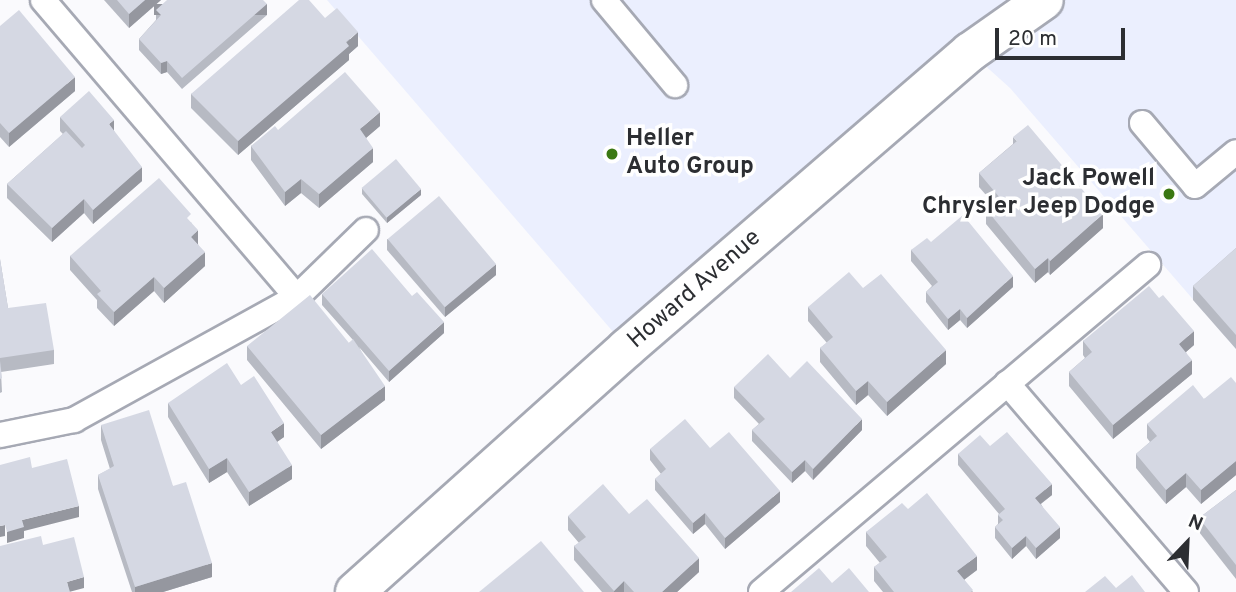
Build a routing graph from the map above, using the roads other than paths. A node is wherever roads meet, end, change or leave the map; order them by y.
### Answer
1 (43, 0) edge
2 (604, 0) edge
3 (1044, 0) edge
4 (675, 85) dead end
5 (1142, 124) dead end
6 (1236, 152) edge
7 (366, 230) dead end
8 (1148, 265) dead end
9 (297, 297) junction
10 (1007, 383) junction
11 (0, 435) edge
12 (355, 592) edge
13 (761, 592) edge
14 (1186, 592) edge

1 - 9 lane
2 - 4 lane
3 - 12 street, Howard Avenue
5 - 6 lane
7 - 9 lane
8 - 10 lane
9 - 11 lane
10 - 13 lane
10 - 14 lane

